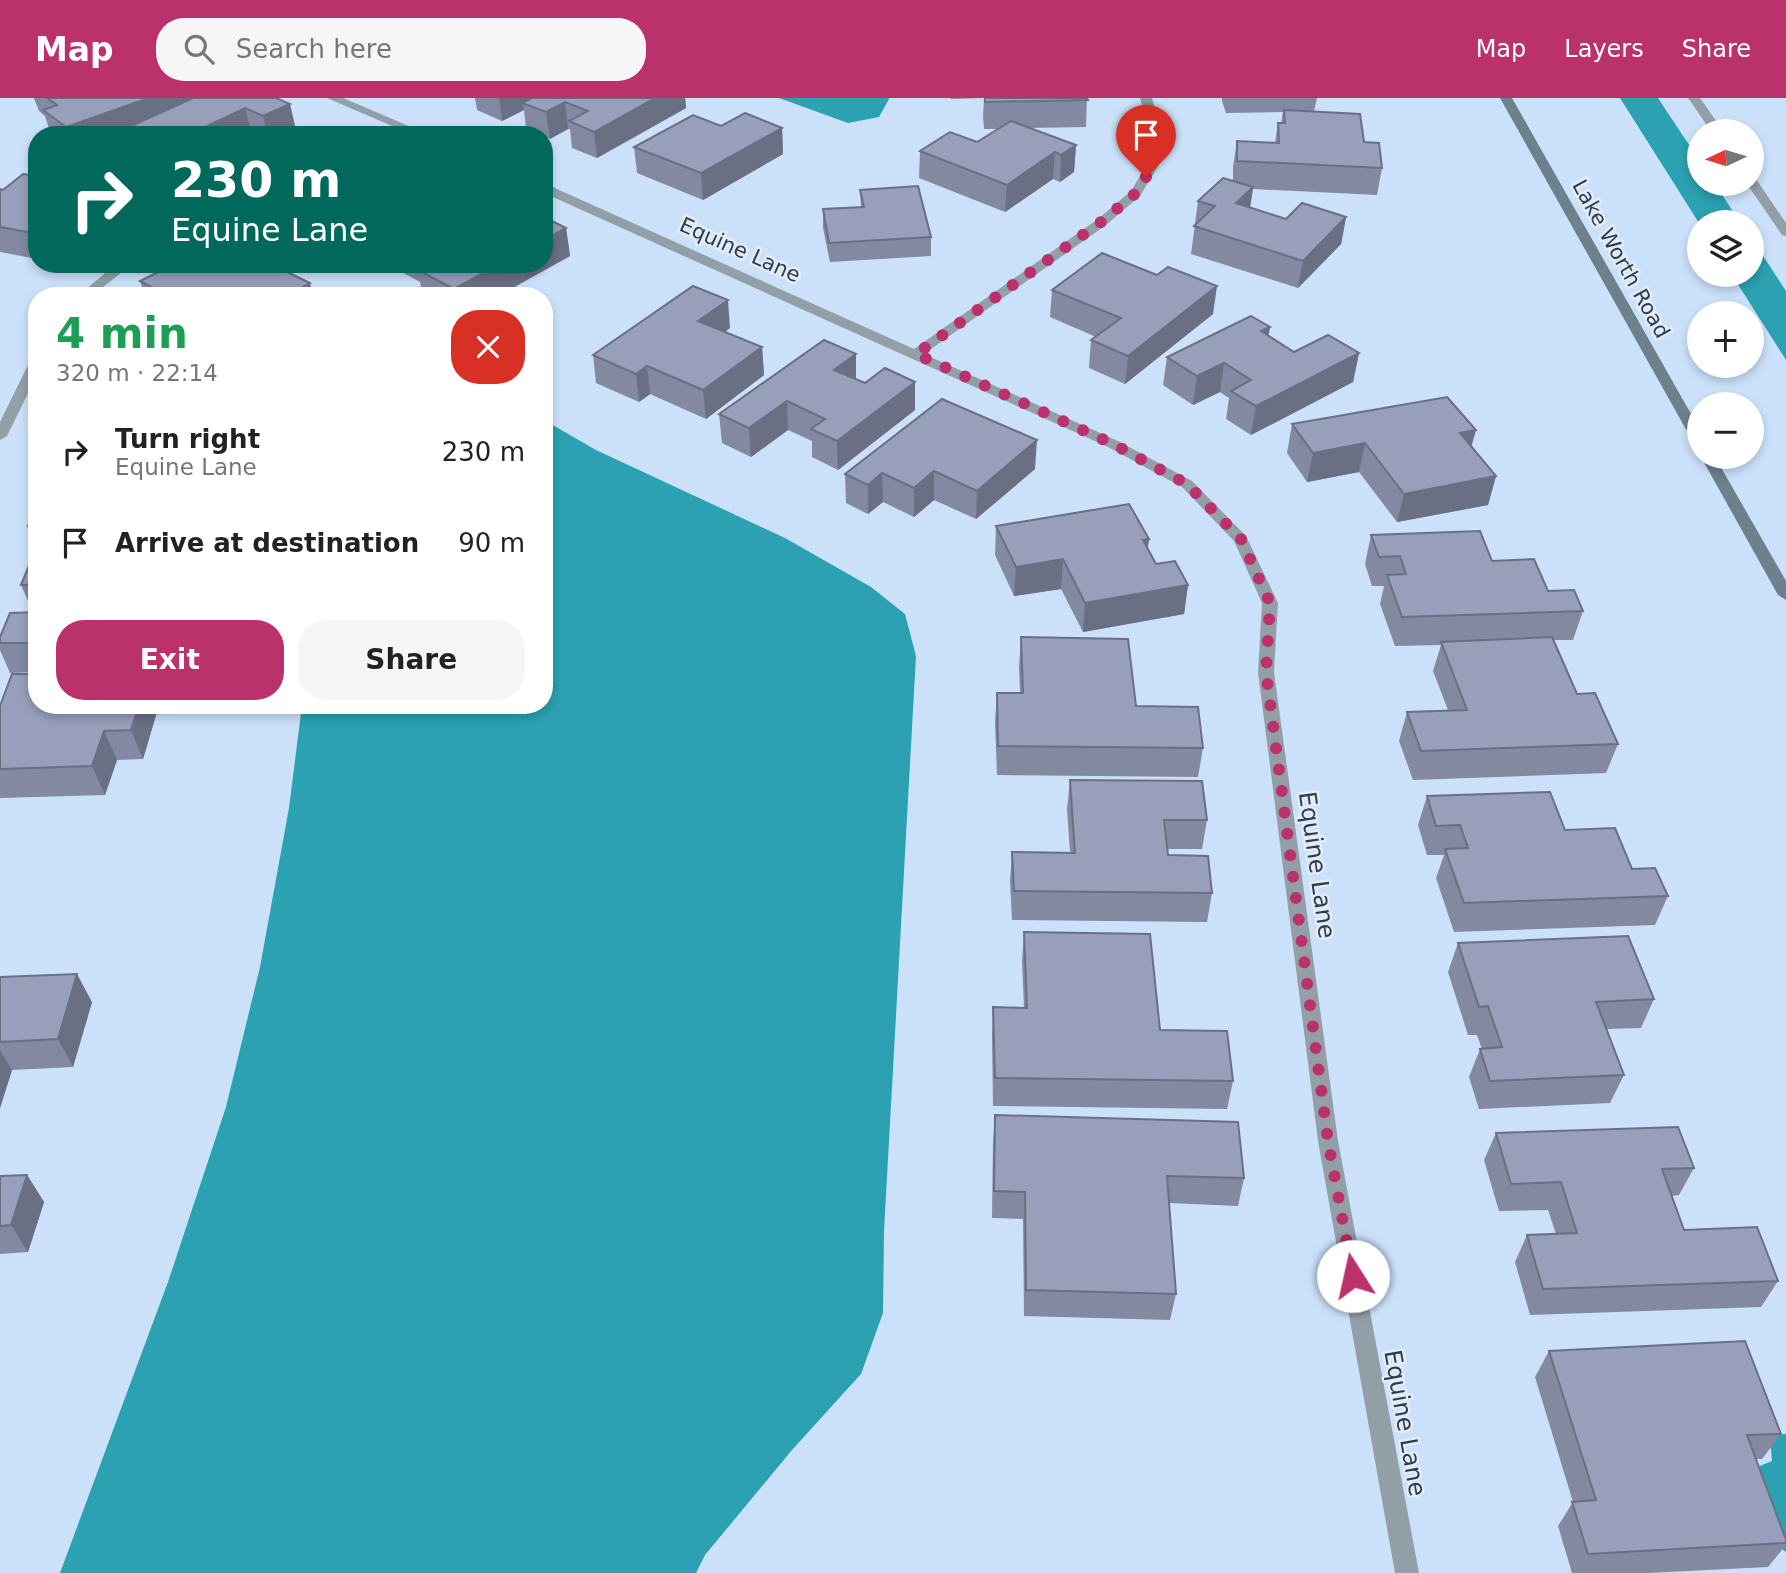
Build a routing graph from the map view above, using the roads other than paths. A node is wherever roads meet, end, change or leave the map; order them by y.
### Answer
1 (333, 98) edge
2 (1146, 98) edge
3 (1507, 98) edge
4 (1694, 98) edge
5 (1709, 119) edge
6 (403, 126) edge
7 (553, 192) edge
8 (1762, 196) edge
9 (1786, 232) edge
10 (110, 273) edge
11 (94, 287) edge
12 (916, 354) junction
13 (28, 380) edge
14 (1687, 419) edge
15 (0, 436) edge
16 (1715, 469) edge
17 (1786, 595) edge
18 (1407, 1573) edge

1 - 6 street
2 - 12 street
3 - 14 street, Lake Worth Road
4 - 5 street
7 - 12 street, Equine Lane
8 - 9 street
10 - 11 street
12 - 18 street, Equine Lane
13 - 15 street
16 - 17 street

